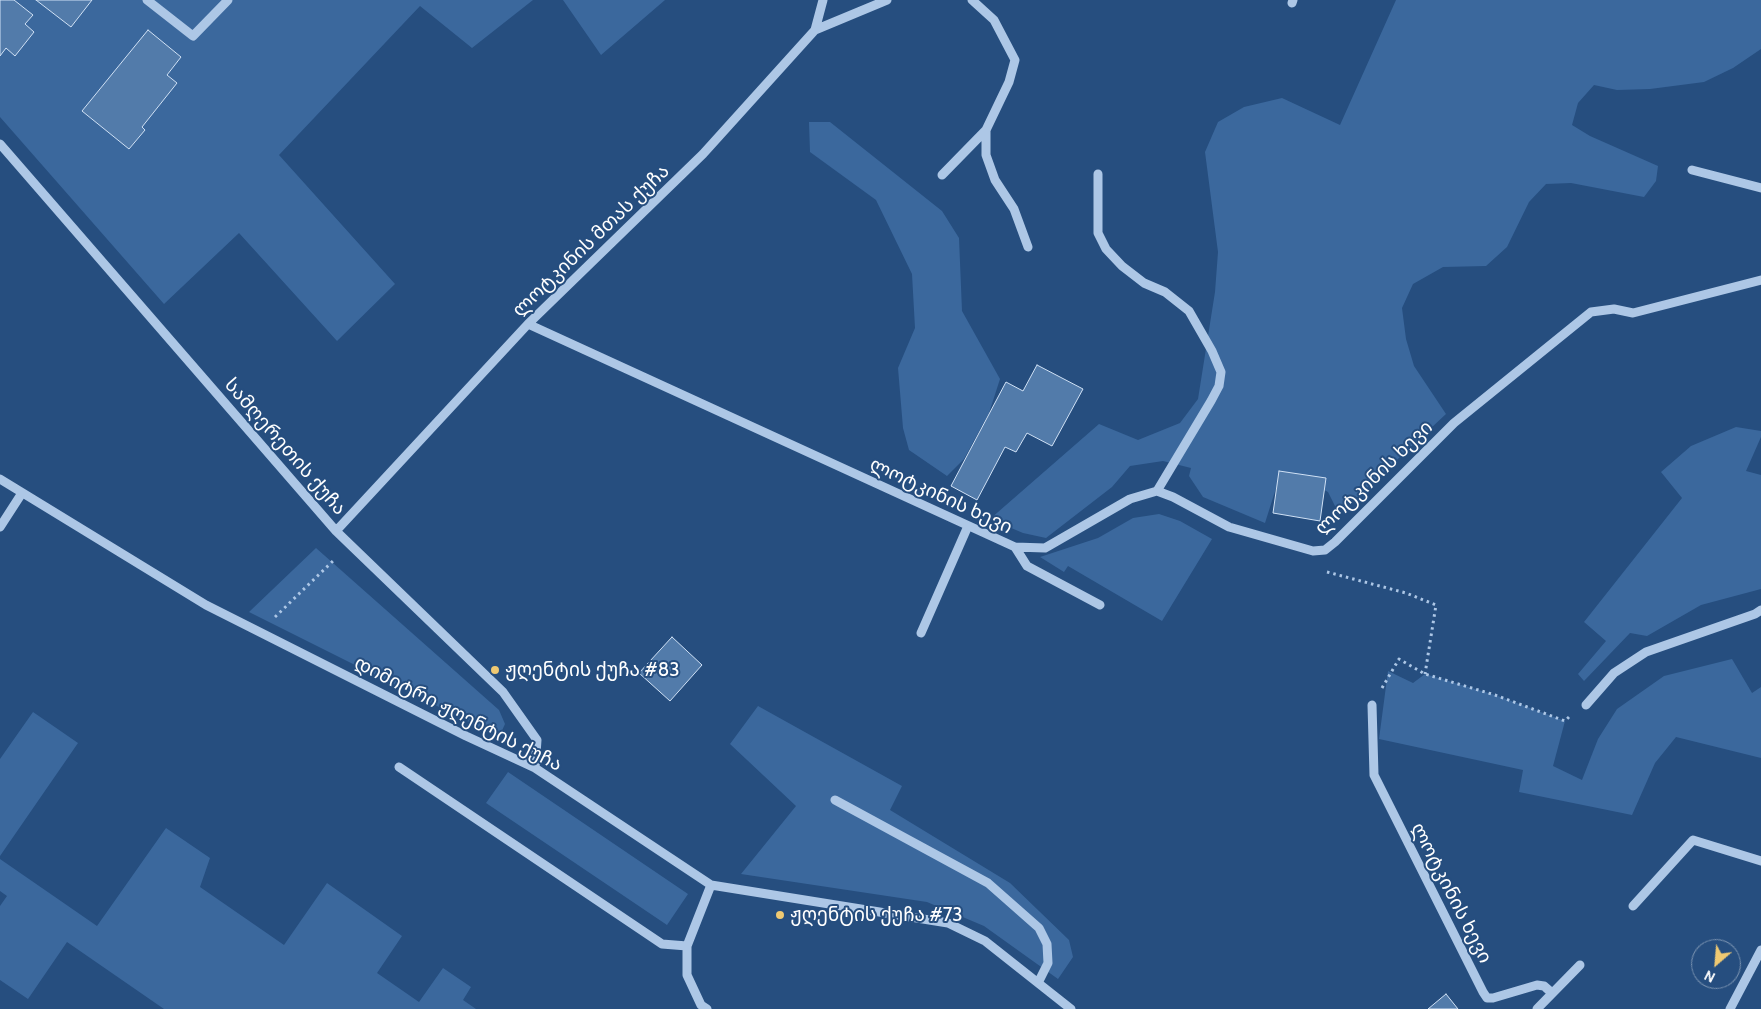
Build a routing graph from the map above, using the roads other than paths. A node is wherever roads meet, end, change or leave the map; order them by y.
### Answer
1 (147, 0) edge
2 (228, 0) edge
3 (823, 0) edge
4 (887, 0) edge
5 (972, 0) edge
6 (815, 30) junction
7 (986, 130) junction
8 (0, 144) edge
9 (1692, 170) dead end
10 (942, 174) dead end
11 (1098, 174) dead end
12 (1761, 188) edge
13 (1028, 247) dead end
14 (1761, 280) edge
15 (528, 324) junction
16 (0, 479) edge
17 (1157, 492) junction
18 (22, 493) junction
19 (968, 526) junction
20 (0, 527) edge
21 (336, 530) junction
22 (1015, 548) junction
23 (1100, 605) dead end
24 (1761, 610) edge
25 (921, 633) dead end
26 (1372, 705) road end
27 (1586, 705) road end
28 (399, 766) dead end
29 (535, 768) junction
30 (835, 800) dead end
31 (1761, 861) edge
32 (711, 885) junction
33 (1633, 906) dead end
34 (687, 946) junction
35 (1761, 950) edge
36 (1580, 965) dead end
37 (1038, 983) junction
38 (1552, 993) junction
39 (707, 1009) edge
40 (1071, 1009) edge
41 (1537, 1009) edge
42 (1730, 1009) edge

1 - 2 street
3 - 6 street
4 - 6 street, ლოტკინის მთას ქუჩა
5 - 7 street
6 - 15 street, ლოტკინის მთას ქუჩა
7 - 10 street
7 - 13 street
8 - 21 street, სამღერეთის ქუჩა
9 - 12 street
11 - 17 street
14 - 17 street, ლოტკინის ხევი
15 - 19 street, ლოტკინის ხევი
15 - 21 street, ლოტკინის მთას ქუჩა
16 - 18 street, დიმიტრი ჟღენტის ქუჩა
17 - 22 street, ლოტკინის ხევი
18 - 20 street
18 - 29 street, დიმიტრი ჟღენტის ქუჩა
19 - 22 street, ლოტკინის ხევი
19 - 25 street
21 - 29 street, სამღერეთის ქუჩა
22 - 23 street
24 - 27 street
26 - 38 street, ლოტკინის ხევი
28 - 34 street
29 - 32 street, დიმიტრი ჟღენტის ქუჩა
30 - 37 street
31 - 33 street
32 - 34 street
32 - 37 street, დიმიტრი ჟღენტის ქუჩა
34 - 39 street
35 - 42 street
36 - 38 street
37 - 40 street, დიმიტრი ჟღენტის ქუჩა
38 - 41 street

